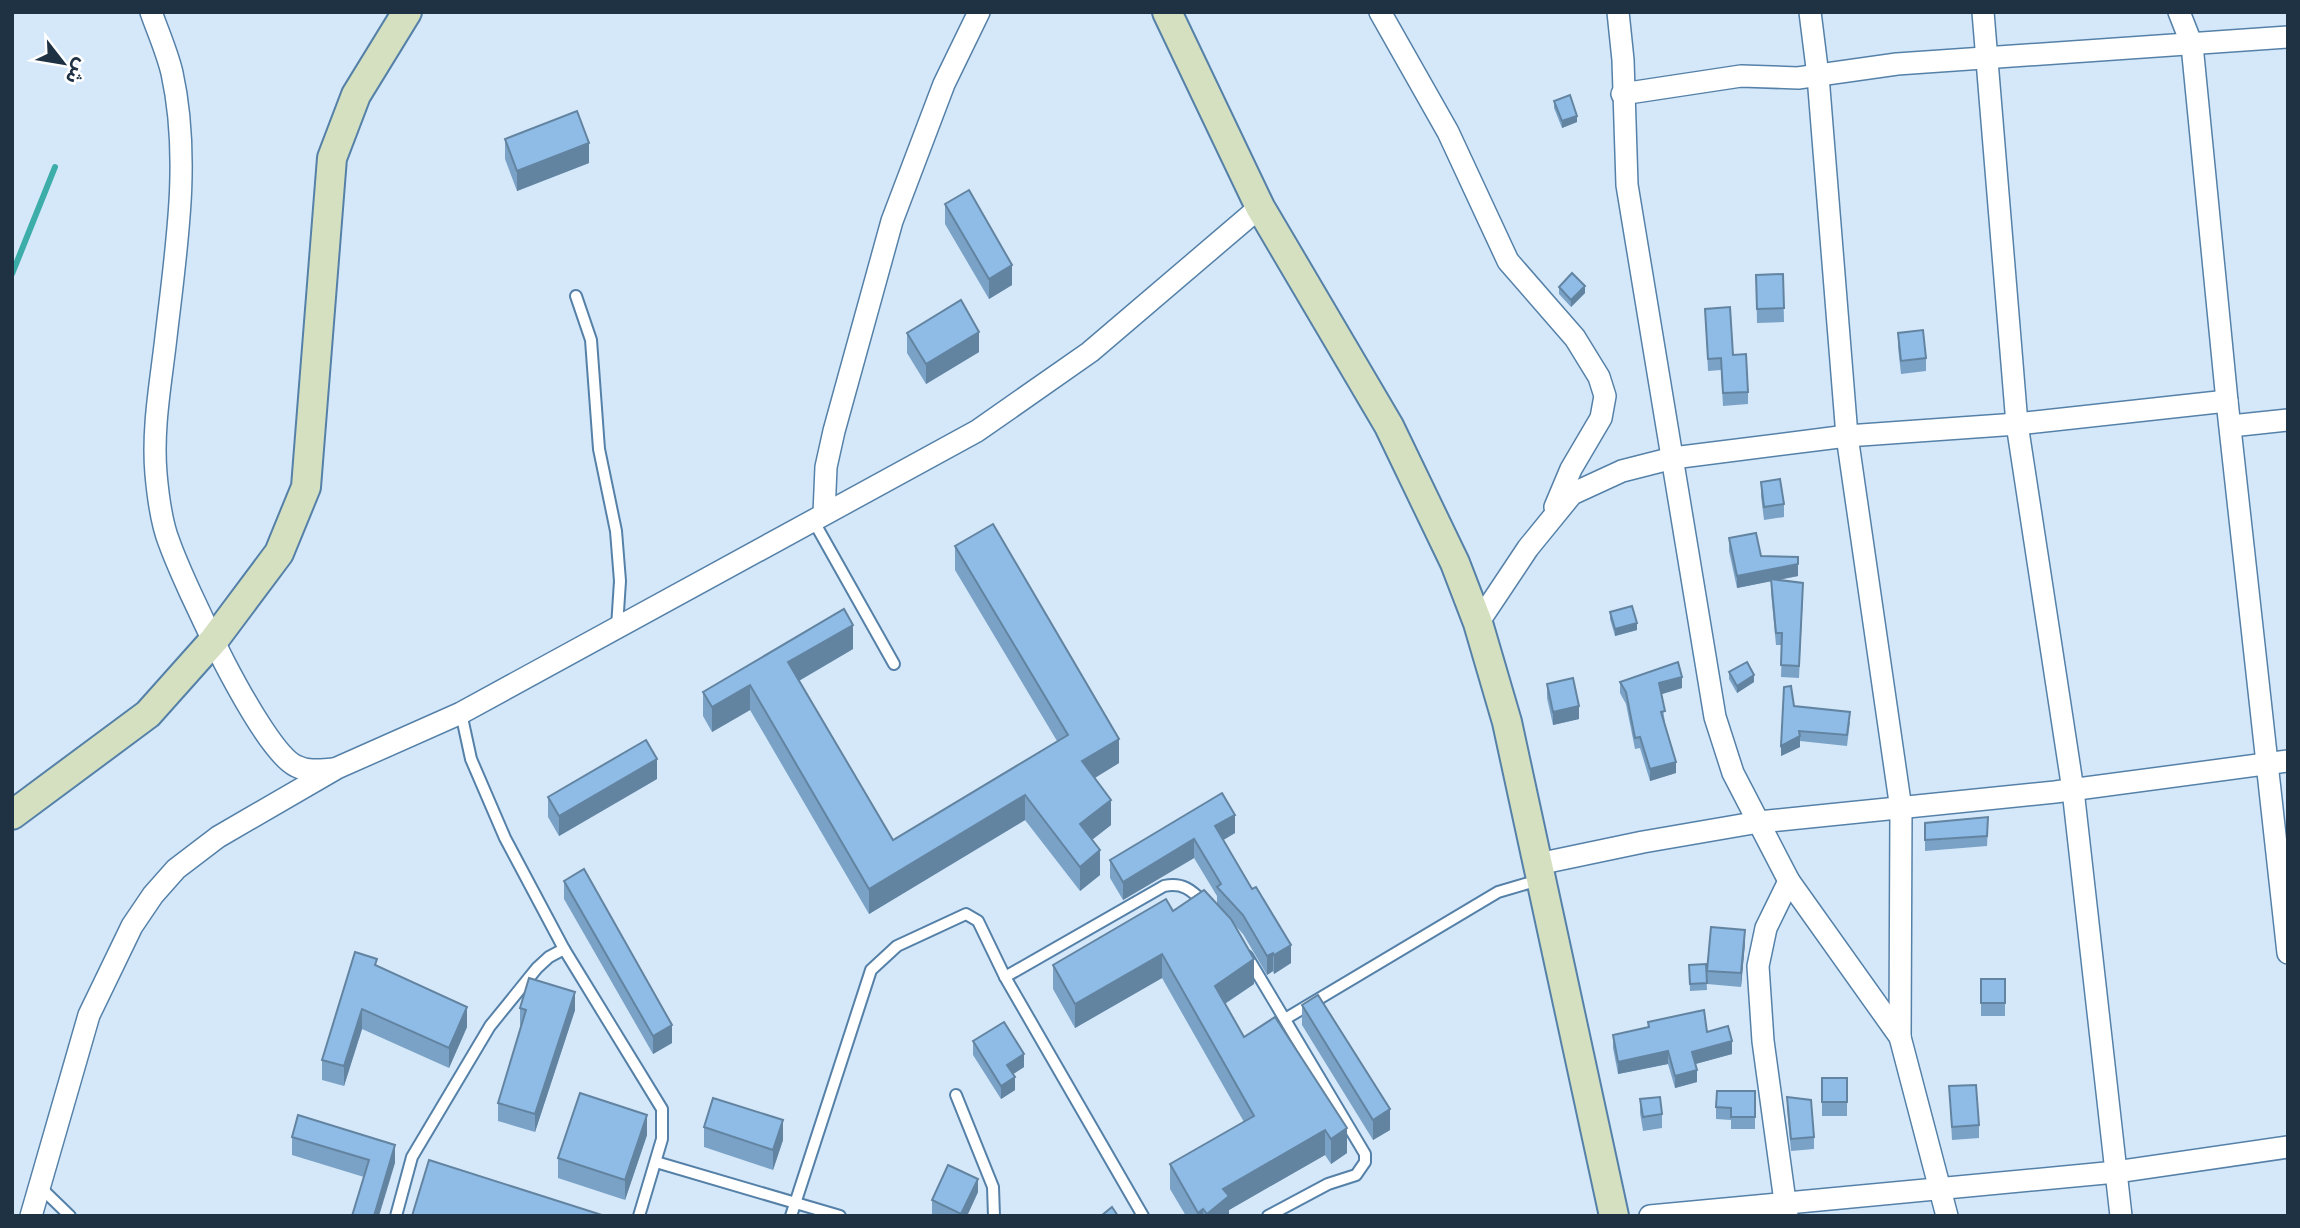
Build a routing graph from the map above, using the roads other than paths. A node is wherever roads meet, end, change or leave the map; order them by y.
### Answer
1 (151, 12) edge
2 (407, 12) edge
3 (979, 12) edge
4 (1167, 12) edge
5 (1380, 12) edge
6 (1618, 12) edge
7 (1810, 12) edge
8 (1983, 12) edge
9 (2179, 12) edge
10 (2288, 37) edge
11 (2192, 45) junction
12 (1989, 57) junction
13 (1818, 76) junction
14 (1622, 94) junction
15 (1260, 207) junction
16 (576, 296) dead end
17 (2227, 401) junction
18 (2288, 420) edge
19 (2017, 424) junction
20 (2231, 426) junction
21 (1847, 436) junction
22 (1673, 458) junction
23 (818, 517) junction
24 (1550, 519) junction
25 (1478, 623) junction
26 (617, 626) junction
27 (214, 640) junction
28 (894, 664) dead end
29 (461, 713) junction
30 (2288, 761) edge
31 (2266, 764) junction
32 (337, 768) junction
33 (2073, 790) junction
34 (1901, 809) junction
35 (12, 815) edge
36 (1759, 822) junction
37 (1540, 872) junction
38 (1789, 881) junction
39 (1214, 912) edge
40 (564, 949) junction
41 (1244, 950) edge
42 (2288, 953) edge
43 (1005, 977) junction
44 (1285, 1019) junction
45 (1900, 1037) junction
46 (956, 1095) dead end
47 (2288, 1147) edge
48 (412, 1157) junction
49 (425, 1161) dead end
50 (656, 1162) junction
51 (2116, 1172) junction
52 (39, 1186) junction
53 (1940, 1189) junction
54 (796, 1201) junction
55 (1786, 1209) edge
56 (31, 1216) edge
57 (70, 1216) edge
58 (396, 1216) edge
59 (639, 1216) edge
60 (791, 1216) edge
61 (839, 1216) edge
62 (994, 1216) edge
63 (1143, 1216) edge
64 (1268, 1216) edge
65 (1614, 1216) edge
66 (1650, 1216) edge
67 (1947, 1216) edge
68 (2121, 1216) edge

1 - 27 street
2 - 27 main road
3 - 23 street
4 - 15 main road
5 - 24 street
6 - 14 street
7 - 13 street
8 - 12 street
9 - 11 street
10 - 11 street
11 - 12 street
11 - 17 street
12 - 13 street
12 - 19 street
13 - 14 street
13 - 21 street
14 - 22 street
15 - 23 street
15 - 25 main road
16 - 26 lane
17 - 19 street
17 - 20 street
18 - 20 street
19 - 21 street
19 - 33 street
20 - 31 street
21 - 22 street
21 - 34 street
22 - 24 street
22 - 36 street
23 - 26 street
23 - 28 lane
24 - 25 street
25 - 37 main road
26 - 29 street
27 - 32 street
27 - 35 main road
29 - 32 street
29 - 40 lane
30 - 31 street
31 - 33 street
31 - 42 street
32 - 52 street
33 - 34 street
33 - 51 street
34 - 36 street
34 - 45 street
36 - 37 street
36 - 38 street
37 - 44 lane
37 - 65 main road
38 - 45 street
38 - 55 street
39 - 43 lane
40 - 48 lane
40 - 50 lane
41 - 44 lane
43 - 54 lane
43 - 63 lane
44 - 64 lane
45 - 53 street
46 - 62 lane
47 - 51 street
48 - 49 lane
48 - 58 lane
50 - 54 lane
50 - 59 lane
51 - 53 street
51 - 68 street
52 - 56 street
52 - 57 lane
53 - 55 street
53 - 67 street
54 - 60 lane
54 - 61 lane
55 - 66 street

